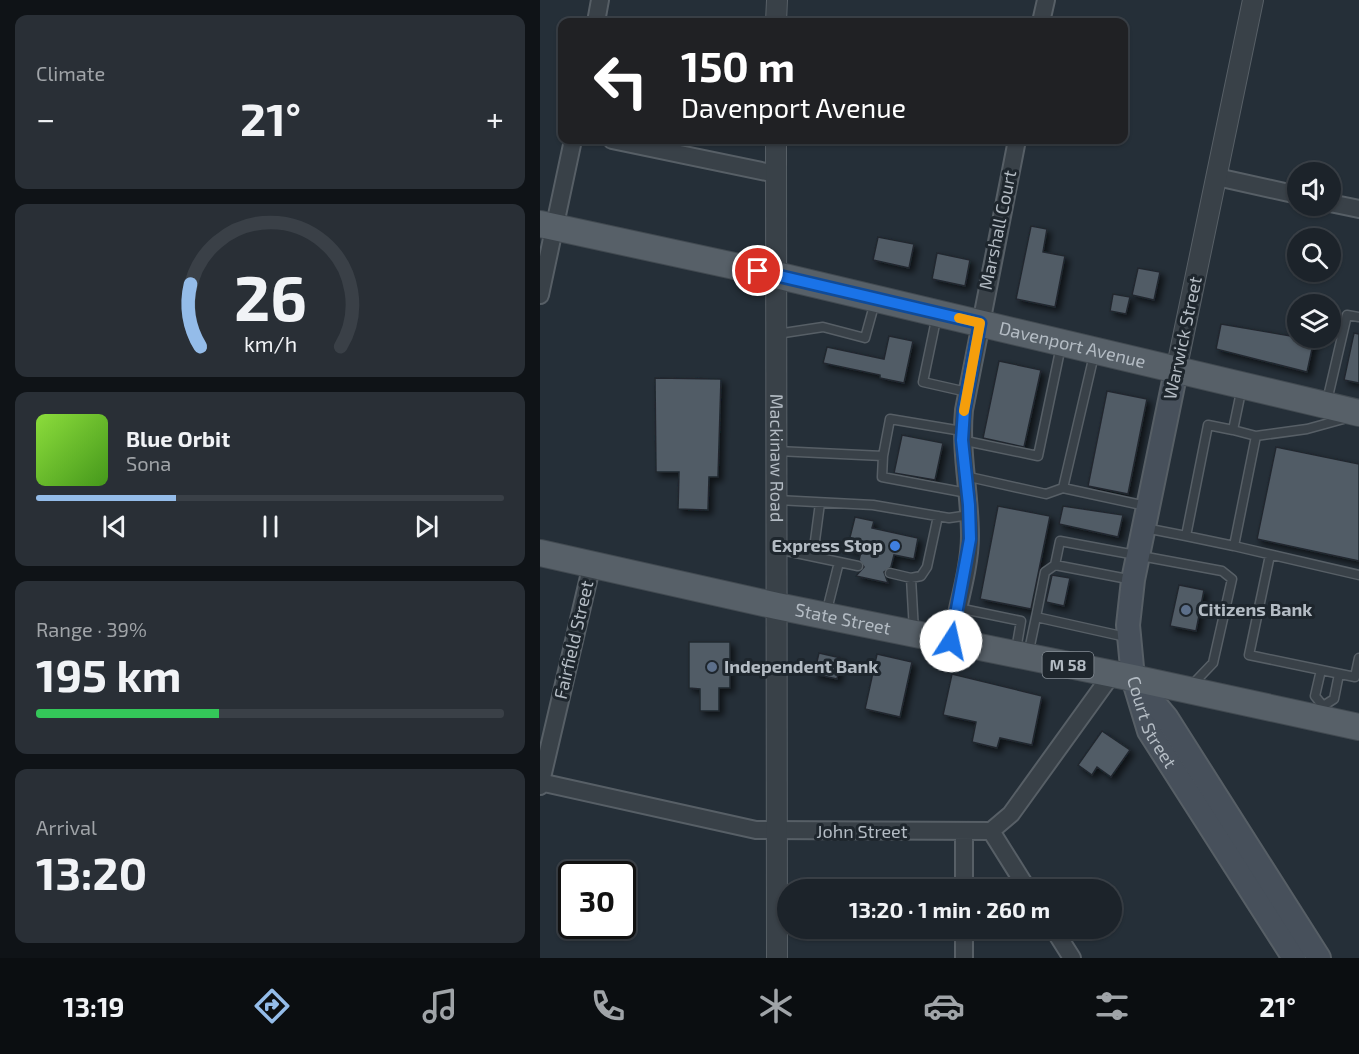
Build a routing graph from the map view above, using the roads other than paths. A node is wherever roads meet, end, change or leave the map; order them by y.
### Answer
1 (600, 0) edge
2 (777, 0) edge
3 (1046, 0) edge
4 (1253, 0) edge
5 (597, 18) edge
6 (776, 18) edge
7 (1042, 18) edge
8 (572, 144) edge
9 (631, 144) edge
10 (776, 144) edge
11 (1016, 144) edge
12 (776, 174) junction
13 (1217, 177) junction
14 (1287, 193) edge
15 (1341, 205) edge
16 (1359, 209) edge
17 (547, 225) edge
18 (776, 275) junction
19 (540, 295) edge
20 (876, 298) junction
21 (938, 313) junction
22 (1359, 317) edge
23 (980, 323) junction
24 (776, 334) junction
25 (1062, 343) junction
26 (1095, 351) junction
27 (1176, 371) junction
28 (1242, 387) junction
29 (967, 392) junction
30 (1326, 406) junction
31 (1359, 414) edge
32 (1233, 430) junction
33 (962, 435) junction
34 (1256, 436) junction
35 (777, 451) junction
36 (883, 456) junction
37 (966, 484) junction
38 (1064, 488) junction
39 (777, 500) junction
40 (820, 502) junction
41 (970, 515) junction
42 (938, 516) junction
43 (1146, 517) junction
44 (1186, 536) junction
45 (1234, 546) junction
46 (777, 549) junction
47 (540, 553) edge
48 (1270, 555) junction
49 (813, 556) junction
50 (1137, 557) junction
51 (838, 562) junction
52 (592, 564) junction
53 (1055, 565) junction
54 (858, 566) dead end
55 (890, 573) dead end
56 (1359, 575) edge
57 (911, 578) junction
58 (1133, 580) junction
59 (777, 606) junction
60 (957, 608) junction
61 (826, 616) junction
62 (1036, 617) junction
63 (914, 634) junction
64 (1130, 638) junction
65 (951, 641) junction
66 (1021, 656) junction
67 (1359, 658) edge
68 (1321, 670) junction
69 (1339, 674) junction
70 (1122, 676) junction
71 (1188, 690) junction
72 (1321, 712) junction
73 (1359, 727) edge
74 (540, 784) edge
75 (777, 831) junction
76 (990, 831) junction
77 (964, 833) junction
78 (964, 879) edge
79 (1021, 879) edge
80 (964, 939) edge
81 (1060, 939) edge
82 (777, 958) edge
83 (964, 958) edge
84 (1072, 958) edge
85 (1294, 958) edge
86 (1319, 958) edge

1 - 5 street
2 - 6 street
3 - 7 street
4 - 13 street, Warwick Street
8 - 17 street
9 - 12 street
10 - 12 street, Mackinaw Road
11 - 23 street, Marshall Court
12 - 18 street, Mackinaw Road
13 - 14 street
13 - 27 street, Warwick Street
15 - 16 street
17 - 18 main road, Davenport Avenue
17 - 19 street
18 - 20 main road, Davenport Avenue
18 - 24 street, Mackinaw Road
20 - 21 main road, Davenport Avenue
20 - 24 lane
21 - 23 main road, Davenport Avenue
21 - 29 lane
22 - 30 lane
23 - 25 main road, Davenport Avenue
23 - 29 street, Marshall Court
24 - 35 street, Mackinaw Road
25 - 26 main road, Davenport Avenue
25 - 33 lane
26 - 27 main road, Davenport Avenue
26 - 38 lane
27 - 28 main road, Davenport Avenue
27 - 43 main road, Warwick Street
28 - 30 main road, Davenport Avenue
28 - 32 lane
29 - 33 street, Marshall Court
30 - 31 main road, Davenport Avenue
31 - 34 lane
32 - 34 lane
32 - 44 lane
33 - 36 lane
33 - 37 street, Marshall Court
34 - 45 lane
35 - 36 lane
35 - 39 street, Mackinaw Road
36 - 37 lane
37 - 38 lane
37 - 41 street, Marshall Court
38 - 43 lane
39 - 40 lane
39 - 46 street, Mackinaw Road
40 - 42 lane
40 - 49 lane
41 - 42 lane
41 - 60 street, Marshall Court
42 - 57 lane
43 - 44 lane
43 - 50 main road, Warwick Street
44 - 45 lane
45 - 48 lane
46 - 49 lane
46 - 59 street, Mackinaw Road
47 - 52 main road, State Street / M 58
48 - 56 lane
48 - 68 lane
49 - 51 lane
50 - 53 lane
50 - 58 main road, Warwick Street
50 - 71 lane
51 - 54 lane
51 - 61 lane
52 - 59 main road, State Street / M 58
52 - 74 street, Fairfield Street
53 - 58 lane
53 - 62 lane
55 - 57 lane
57 - 63 lane
58 - 64 main road, Warwick Street
59 - 61 main road, State Street / M 58
59 - 75 street, Mackinaw Road
60 - 65 street, Marshall Court
60 - 66 lane
61 - 63 main road, State Street / M 58
62 - 64 lane
62 - 66 lane
63 - 65 main road, State Street / M 58
64 - 70 main road, Warwick Street
65 - 66 main road, State Street / M 58
66 - 70 main road, State Street / M 58
67 - 69 lane
68 - 69 lane
68 - 72 lane
69 - 72 lane
70 - 71 main road, State Street / M 58
70 - 76 street
70 - 85 main road, Court Street
70 - 86 main road, Court Street
71 - 72 main road, State Street / M 58
72 - 73 main road, State Street / M 58
74 - 75 street, John Street
75 - 77 street, John Street
75 - 82 street, Mackinaw Road
76 - 77 street, John Street
76 - 79 street
77 - 78 street
80 - 83 street
81 - 84 street

